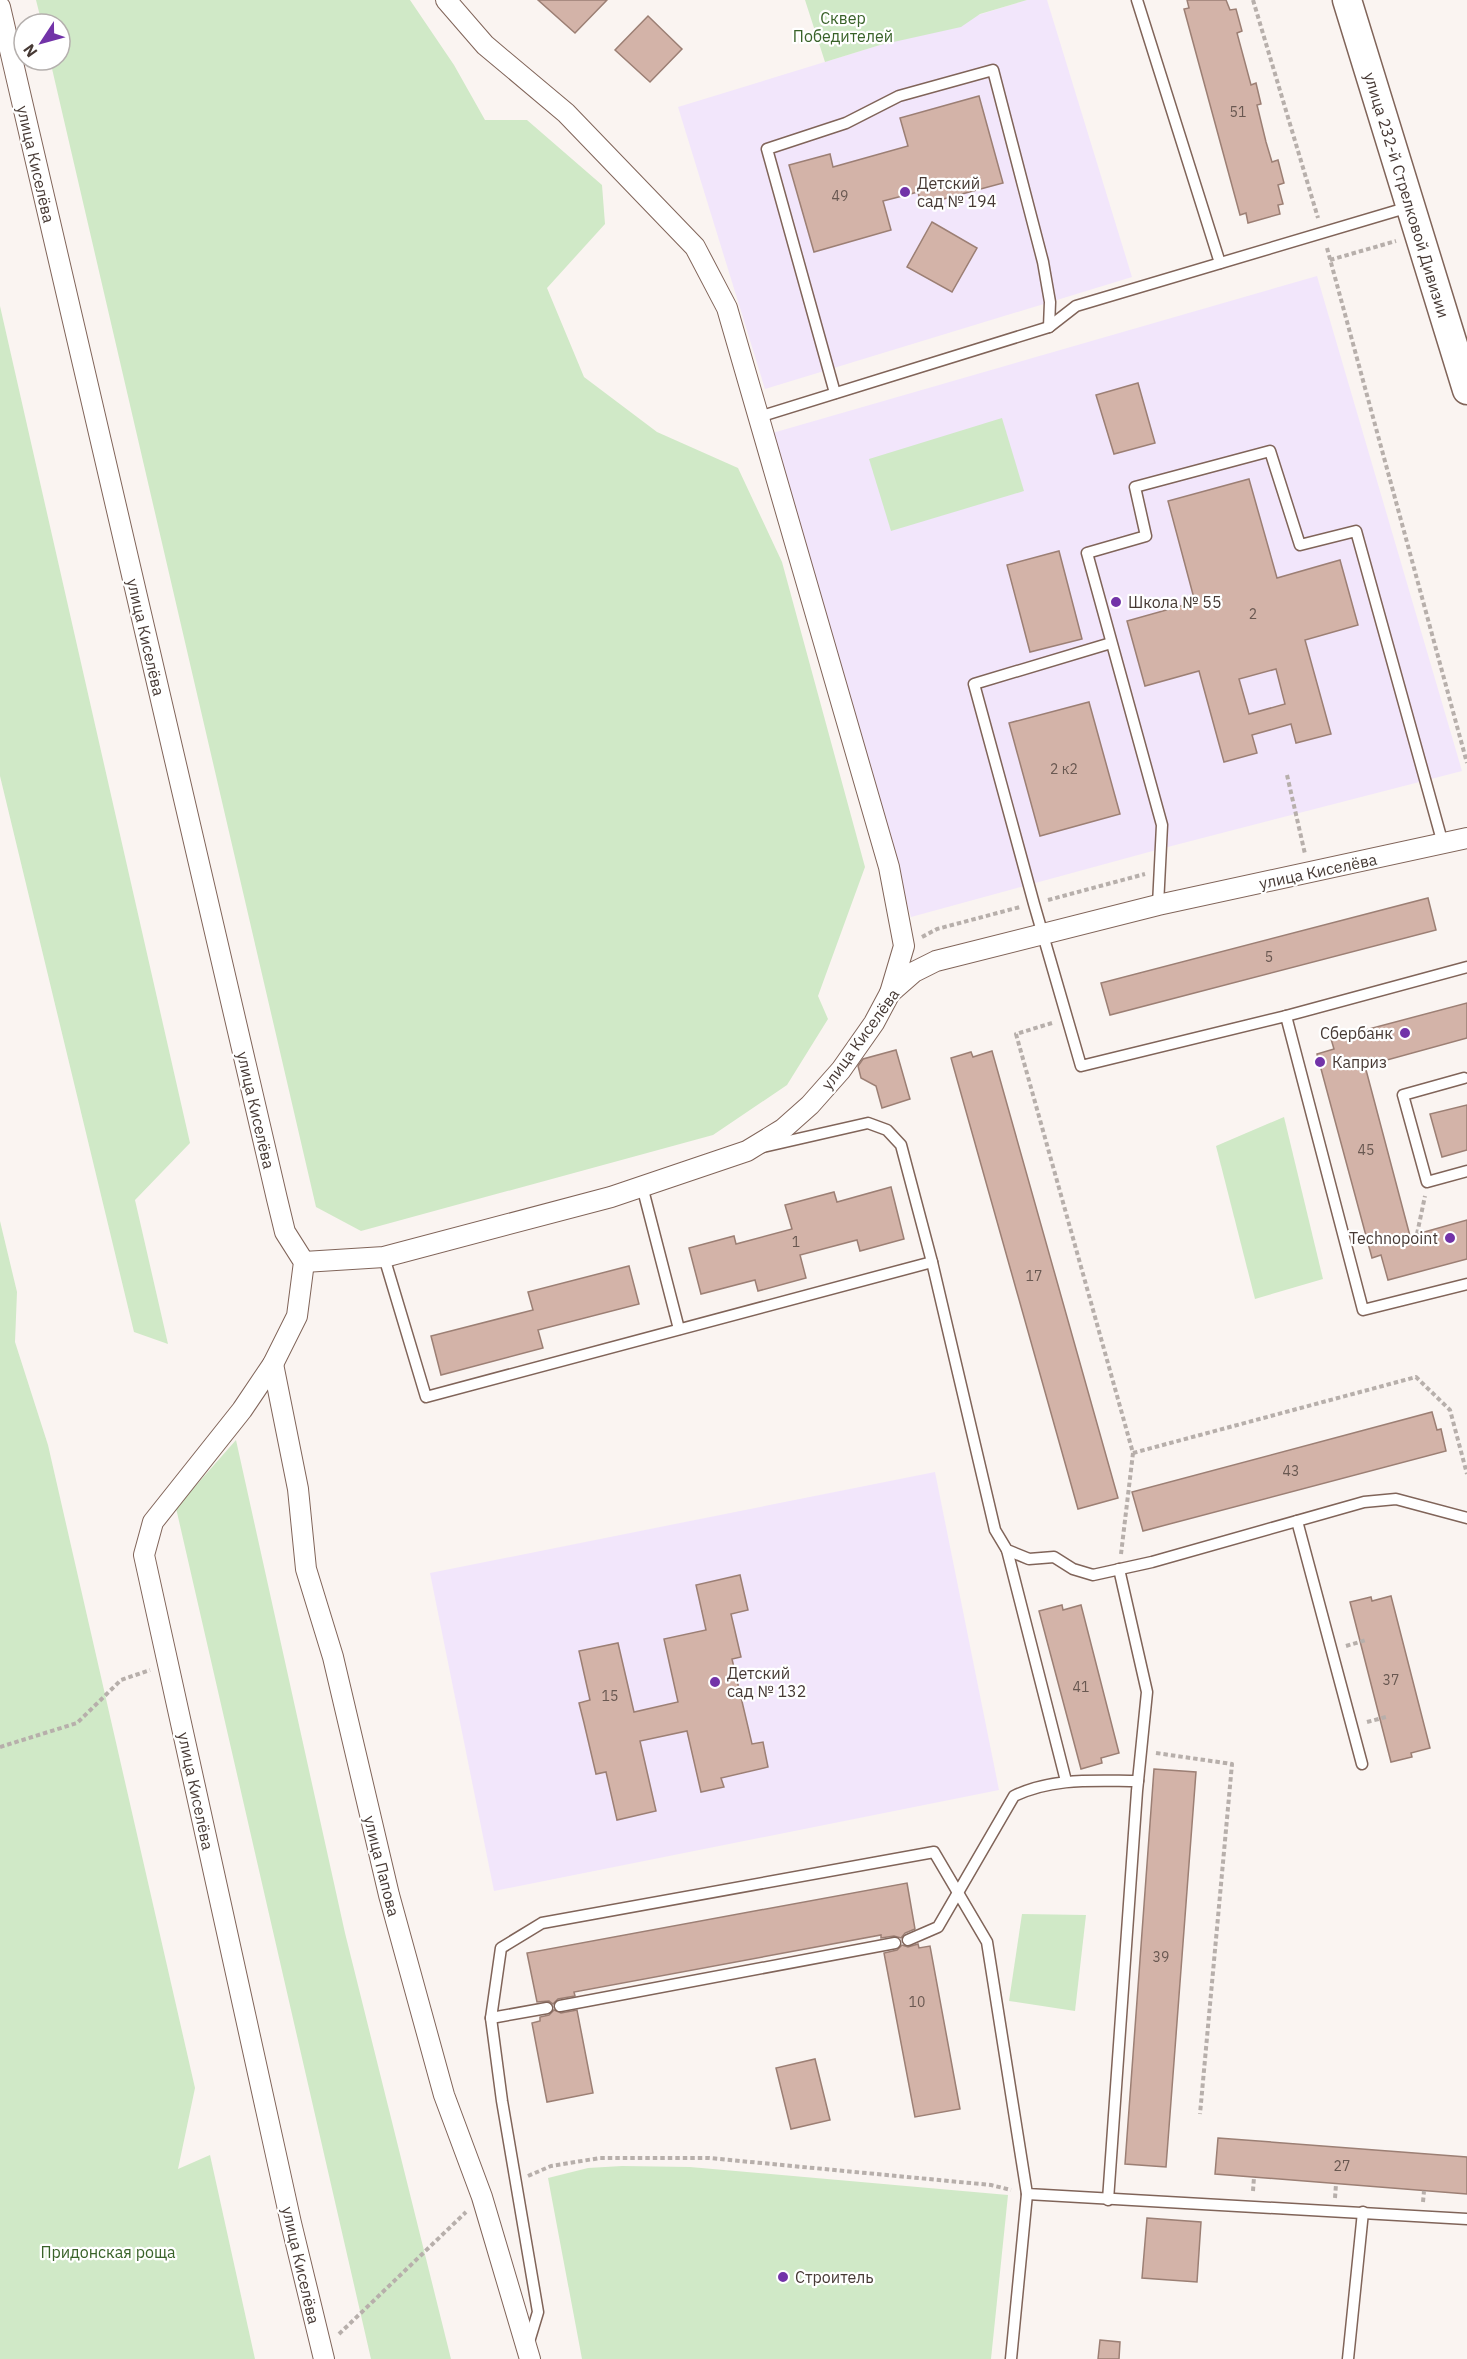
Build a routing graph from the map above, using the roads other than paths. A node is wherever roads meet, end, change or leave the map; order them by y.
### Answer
1 (446, 0) edge
2 (1137, 0) edge
3 (1347, 0) edge
4 (0, 8) edge
5 (1412, 206) junction
6 (1220, 262) junction
7 (1049, 327) junction
8 (1467, 390) edge
9 (835, 393) junction
10 (759, 417) junction
11 (1111, 643) junction
12 (1467, 838) edge
13 (1443, 844) junction
14 (1158, 905) junction
15 (1043, 935) junction
16 (1467, 967) edge
17 (890, 993) junction
18 (1286, 1016) junction
19 (1464, 1078) dead end
20 (747, 1151) junction
21 (1467, 1172) edge
22 (642, 1186) junction
23 (384, 1257) junction
24 (304, 1262) junction
25 (932, 1262) junction
26 (1467, 1284) edge
27 (679, 1329) junction
28 (273, 1364) junction
29 (1467, 1518) edge
30 (1297, 1521) junction
31 (1007, 1550) junction
32 (1119, 1569) junction
33 (1362, 1764) dead end
34 (1066, 1780) junction
35 (1138, 1781) junction
36 (958, 1893) junction
37 (908, 1940) dead end
38 (895, 1943) dead end
39 (560, 2006) dead end
40 (547, 2008) dead end
41 (491, 2018) junction
42 (1027, 2194) junction
43 (1108, 2200) junction
44 (1363, 2212) junction
45 (1467, 2219) edge
46 (529, 2352) edge
47 (323, 2355) edge
48 (1011, 2359) edge
49 (1348, 2359) edge

1 - 10 street
2 - 6 lane
3 - 5 street, улица 232-й Стрелковой Дивизии
4 - 24 street, улица Киселёва
5 - 6 lane
5 - 8 street, улица 232-й Стрелковой Дивизии
6 - 7 lane
7 - 9 lane
7 - 9 lane
9 - 10 lane
10 - 17 street
11 - 13 lane
11 - 14 lane
11 - 15 lane
12 - 13 street, улица Киселёва
13 - 14 street, улица Киселёва
14 - 15 street, улица Киселёва
15 - 17 street, улица Киселёва
15 - 18 lane
16 - 18 lane
17 - 20 street, улица Киселёва
18 - 26 lane
19 - 21 lane
20 - 22 street, улица Киселёва
20 - 25 lane
22 - 23 street, улица Киселёва
22 - 27 lane
23 - 24 street, улица Киселёва
23 - 27 lane
24 - 28 street, улица Киселёва
25 - 27 lane
25 - 31 lane
28 - 46 street, улица Папова
28 - 47 street, улица Киселёва
29 - 30 lane
30 - 32 lane
30 - 33 lane
31 - 32 lane
31 - 34 lane
32 - 35 lane
34 - 35 lane
34 - 36 lane
35 - 43 lane
36 - 37 lane
36 - 41 lane
36 - 42 lane
38 - 39 lane
40 - 41 lane
41 - 46 lane
42 - 43 lane
42 - 48 lane
43 - 44 lane
44 - 45 lane
44 - 49 lane

